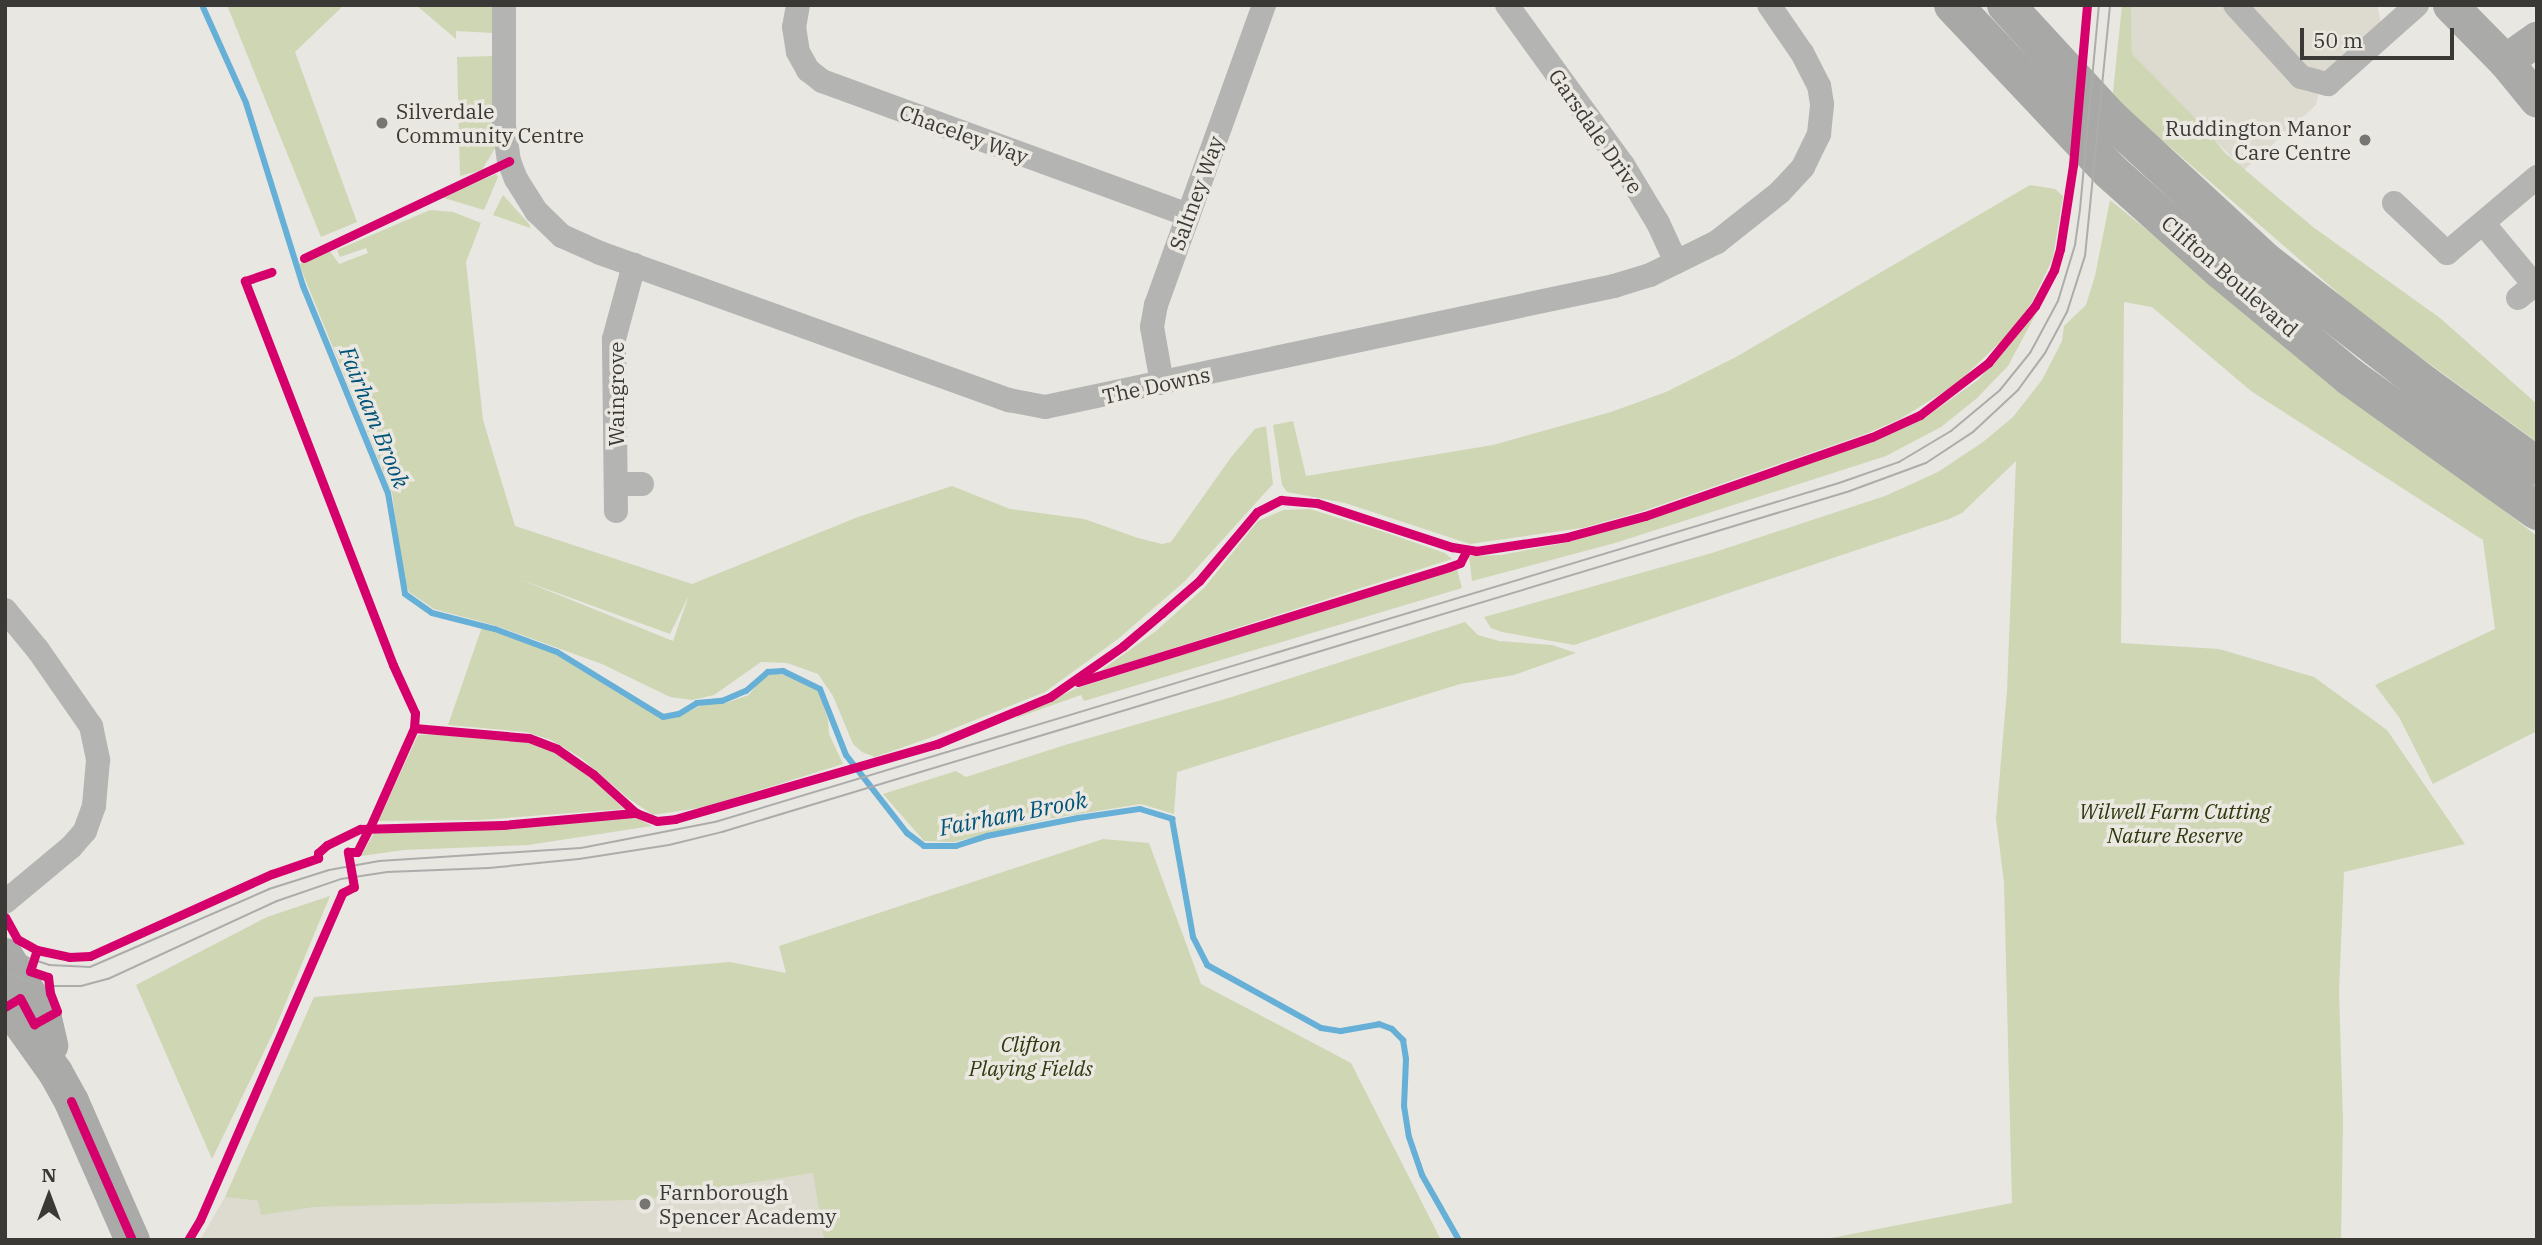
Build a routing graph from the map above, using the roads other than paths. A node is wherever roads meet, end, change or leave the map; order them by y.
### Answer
1 (504, 5) edge
2 (798, 5) edge
3 (1264, 5) edge
4 (1507, 5) edge
5 (1769, 5) edge
6 (1953, 5) edge
7 (2006, 5) edge
8 (2235, 5) edge
9 (2417, 5) edge
10 (2450, 5) edge
11 (2537, 39) edge
12 (2505, 61) junction
13 (2537, 100) edge
14 (2537, 177) edge
15 (2394, 203) dead end
16 (1188, 215) junction
17 (2483, 223) junction
18 (1676, 262) junction
19 (634, 265) junction
20 (2529, 291) edge
21 (1163, 383) junction
22 (2537, 466) edge
23 (616, 484) junction
24 (642, 484) dead end
25 (616, 511) dead end
26 (2537, 511) edge
27 (5, 610) edge
28 (5, 902) edge
29 (5, 955) edge
30 (5, 1002) edge
31 (55, 1072) junction
32 (132, 1240) edge

1 - 19 street, The Downs
2 - 16 street, Chaceley Way
3 - 16 street, Saltney Way
4 - 18 street, Garsdale Drive
5 - 18 street, The Downs
6 - 26 highway, Clifton Boulevard
7 - 22 highway, Clifton Boulevard
8 - 9 street
10 - 12 street
11 - 12 street
12 - 13 street
14 - 17 street
15 - 17 street
16 - 21 street, Saltney Way
17 - 20 street
18 - 21 street, The Downs
19 - 21 street, The Downs
19 - 23 street, Waingrove
23 - 24 street
23 - 25 street, Waingrove
27 - 28 street
29 - 31 street
30 - 31 street
31 - 32 street

